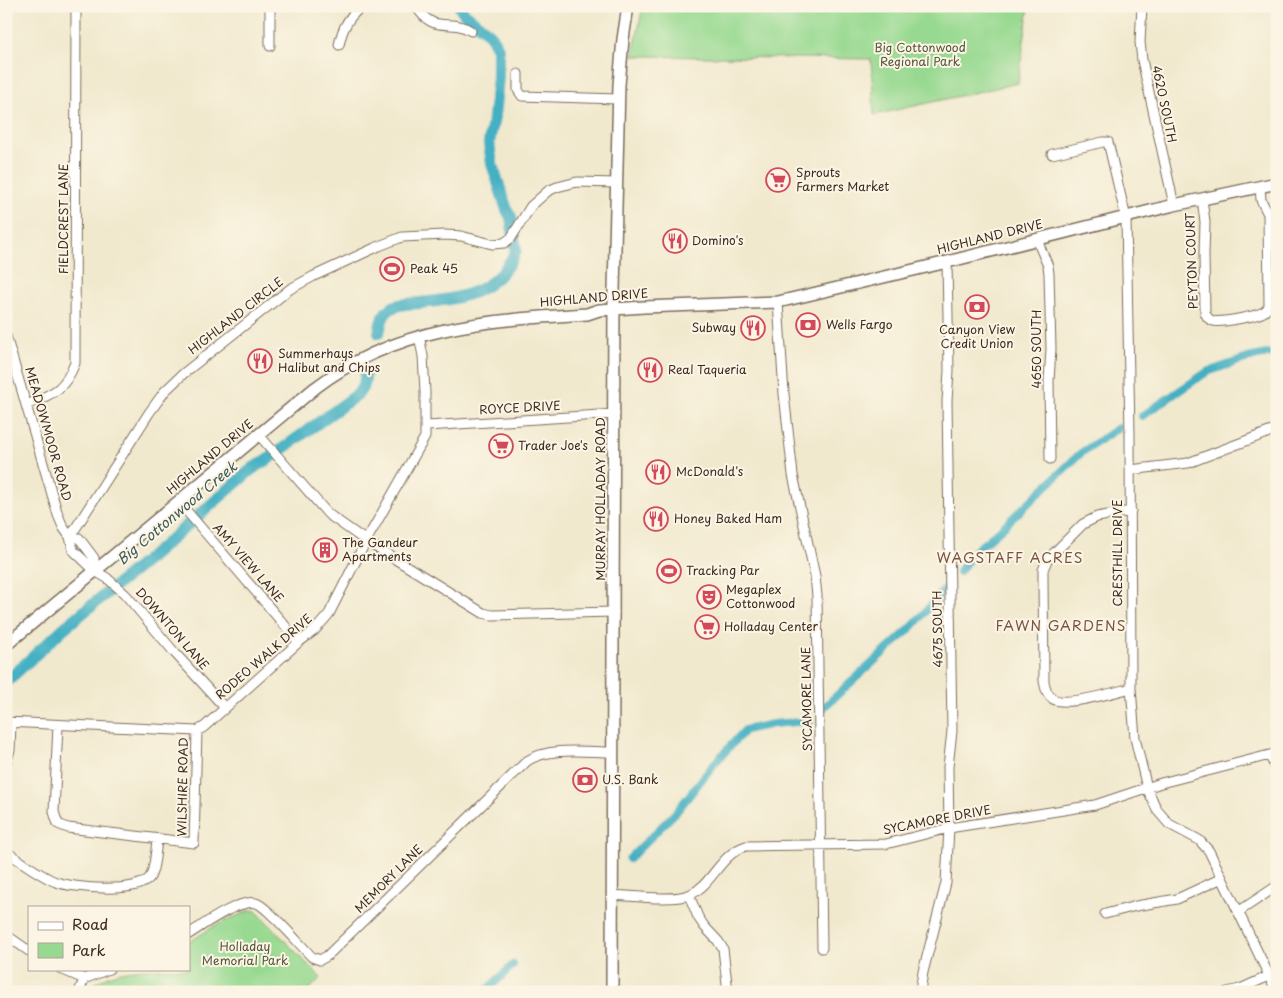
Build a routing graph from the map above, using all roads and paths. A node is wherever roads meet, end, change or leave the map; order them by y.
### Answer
1 (76, 6) edge
2 (270, 6) edge
3 (363, 6) edge
4 (416, 6) edge
5 (628, 6) edge
6 (1142, 6) edge
7 (471, 31) dead end
8 (339, 45) dead end
9 (270, 46) dead end
10 (518, 74) dead end
11 (618, 100) junction
12 (1052, 154) dead end
13 (617, 183) junction
14 (1277, 183) edge
15 (1260, 187) junction
16 (1202, 199) junction
17 (1174, 205) junction
18 (1126, 218) junction
19 (1037, 240) junction
20 (947, 262) junction
21 (778, 302) junction
22 (615, 309) junction
23 (6, 336) edge
24 (419, 336) junction
25 (8, 346) edge
26 (26, 405) junction
27 (615, 414) junction
28 (426, 426) junction
29 (1277, 430) edge
30 (259, 435) junction
31 (1050, 459) dead end
32 (1130, 470) junction
33 (178, 501) junction
34 (1131, 511) junction
35 (70, 537) junction
36 (366, 541) junction
37 (95, 571) junction
38 (614, 612) junction
39 (299, 642) junction
40 (6, 644) edge
41 (1131, 688) junction
42 (225, 708) junction
43 (8, 722) edge
44 (58, 725) junction
45 (197, 731) junction
46 (614, 752) junction
47 (1273, 754) edge
48 (6, 763) edge
49 (1277, 771) edge
50 (1147, 788) junction
51 (949, 828) junction
52 (157, 839) junction
53 (821, 845) junction
54 (6, 852) edge
55 (1222, 878) junction
56 (1277, 886) edge
57 (613, 895) junction
58 (689, 895) junction
59 (1238, 912) junction
60 (1105, 914) dead end
61 (190, 933) edge
62 (6, 935) edge
63 (822, 948) dead end
64 (28, 950) edge
65 (64, 970) edge
66 (106, 970) edge
67 (1269, 976) junction
68 (84, 979) junction
69 (79, 992) edge
70 (612, 992) edge
71 (728, 992) edge
72 (920, 992) edge
73 (1227, 992) edge
74 (1277, 992) edge

1 - 26 street, FIELDCREST LANE
2 - 9 street
3 - 8 street
4 - 7 street
5 - 11 main road, MURRAY HOLLADAY ROAD
6 - 17 street, 4620 SOUTH
10 - 11 street
11 - 13 main road, MURRAY HOLLADAY ROAD
12 - 18 street, CRESTHILL DRIVE
13 - 22 main road, MURRAY HOLLADAY ROAD
13 - 35 street, HIGHLAND CIRCLE
14 - 15 main road, HIGHLAND DRIVE
15 - 16 main road, HIGHLAND DRIVE
15 - 16 street, PEYTON COURT
16 - 17 main road, HIGHLAND DRIVE
17 - 18 main road, HIGHLAND DRIVE
18 - 19 main road, HIGHLAND DRIVE
18 - 32 street, CRESTHILL DRIVE
19 - 20 main road, HIGHLAND DRIVE
19 - 31 street, 4650 SOUTH
20 - 21 main road, HIGHLAND DRIVE
20 - 51 street, 4675 SOUTH
21 - 22 main road, HIGHLAND DRIVE
21 - 53 street, SYCAMORE LANE
22 - 24 main road, HIGHLAND DRIVE
22 - 27 main road, MURRAY HOLLADAY ROAD
23 - 25 street, MEADOWMOOR ROAD
24 - 28 street, RODEO WALK DRIVE
24 - 30 main road, HIGHLAND DRIVE
25 - 26 street, MEADOWMOOR ROAD
26 - 35 street, MEADOWMOOR ROAD
27 - 28 street, ROYCE DRIVE
27 - 38 main road, MURRAY HOLLADAY ROAD
28 - 36 street, RODEO WALK DRIVE
29 - 32 street
30 - 33 main road, HIGHLAND DRIVE
30 - 36 street
32 - 34 street, CRESTHILL DRIVE
33 - 37 main road, HIGHLAND DRIVE
33 - 39 street, AMY VIEW LANE
34 - 41 street, CRESTHILL DRIVE
34 - 41 street
35 - 37 street, MEADOWMOOR ROAD
36 - 38 street
36 - 39 street, RODEO WALK DRIVE
37 - 40 main road, HIGHLAND DRIVE
37 - 42 street, DOWNTON LANE
38 - 46 main road, MURRAY HOLLADAY ROAD
39 - 42 street, RODEO WALK DRIVE
41 - 50 street, CRESTHILL DRIVE
42 - 45 street, RODEO WALK DRIVE
43 - 44 street
43 - 48 street
44 - 45 street
44 - 52 street
45 - 52 street, WILSHIRE ROAD
46 - 57 main road, MURRAY HOLLADAY ROAD
46 - 61 street, MEMORY LANE
47 - 49 street
47 - 50 street, SYCAMORE DRIVE
50 - 51 street, SYCAMORE DRIVE
50 - 55 street, CRESTHILL DRIVE
51 - 53 street, SYCAMORE DRIVE
51 - 72 street, 4675 SOUTH
52 - 54 street
53 - 58 street, SYCAMORE DRIVE
53 - 63 street, SYCAMORE LANE
55 - 59 street, CRESTHILL DRIVE
55 - 60 street
56 - 59 street
57 - 58 street
57 - 70 main road, MURRAY HOLLADAY ROAD
58 - 71 street
59 - 67 street, CRESTHILL DRIVE
62 - 64 street
65 - 68 street
66 - 68 street
67 - 73 street
67 - 74 street, CRESTHILL DRIVE
68 - 69 street

